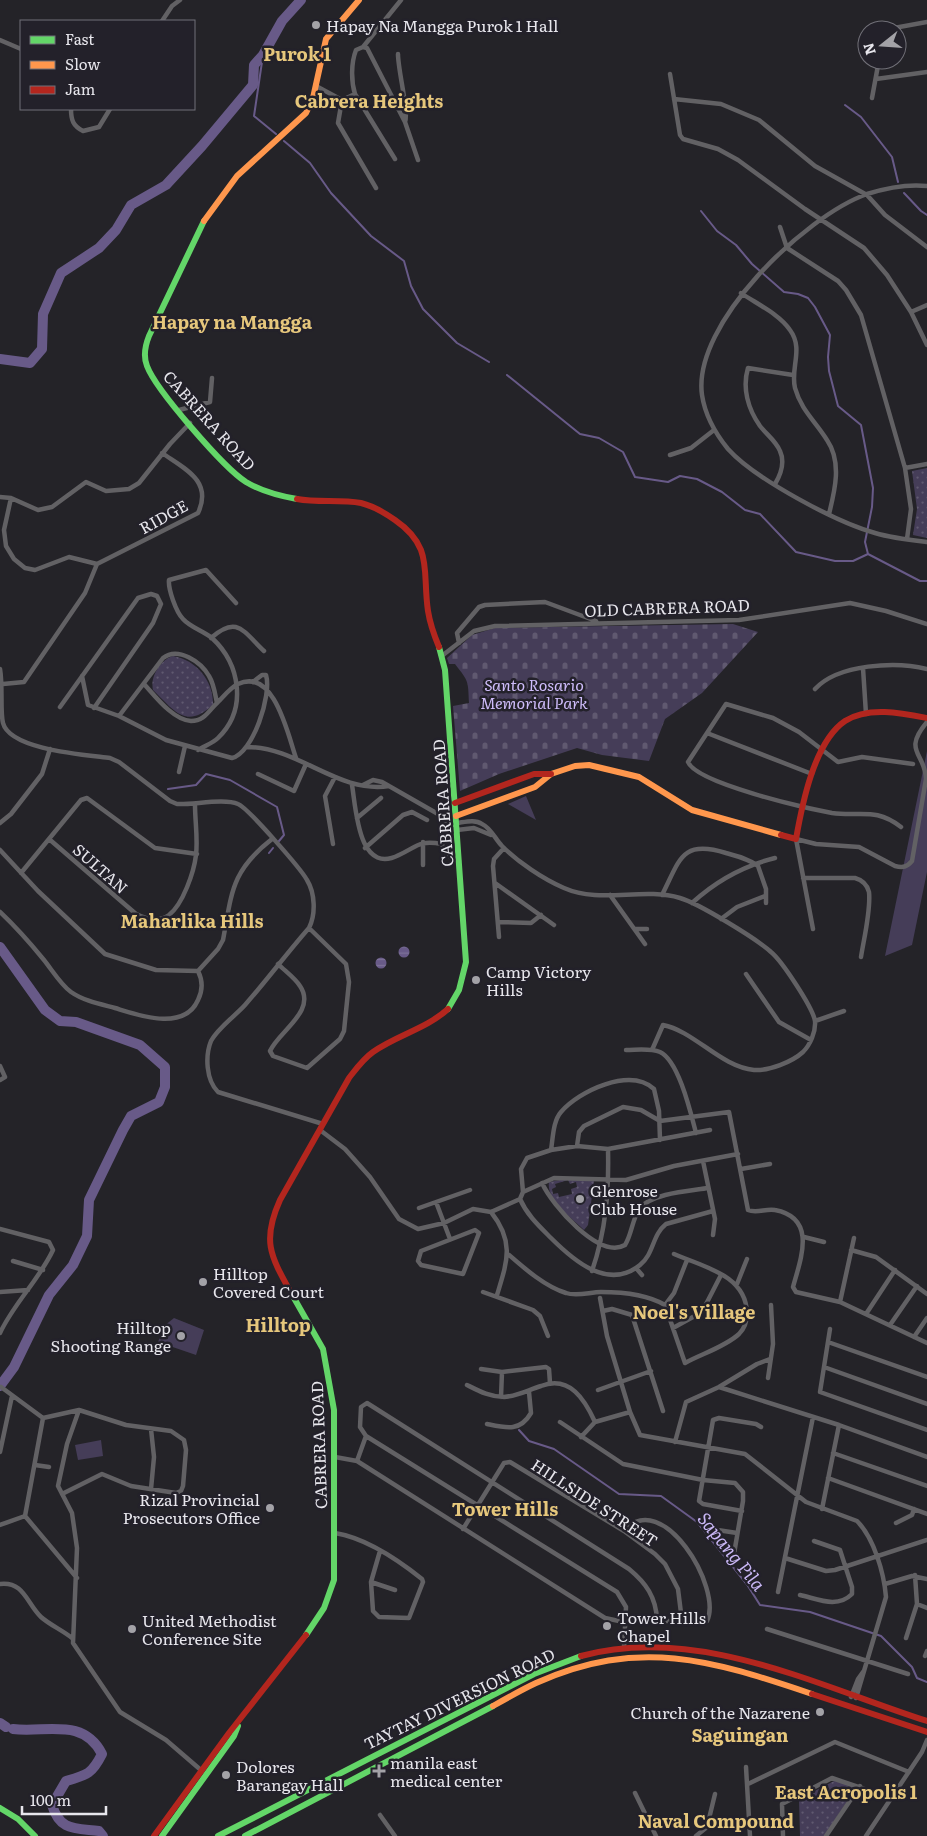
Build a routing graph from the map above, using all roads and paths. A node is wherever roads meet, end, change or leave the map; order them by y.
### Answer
1 (180, 0) edge
2 (358, 0) edge
3 (401, 0) edge
4 (163, 20) edge
5 (927, 22) edge
6 (907, 26) edge
7 (0, 40) edge
8 (363, 47) junction
9 (20, 49) edge
10 (398, 54) dead end
11 (877, 70) edge
12 (927, 72) edge
13 (670, 74) dead end
14 (876, 79) junction
15 (316, 86) junction
16 (355, 94) junction
17 (872, 98) dead end
18 (674, 99) junction
19 (342, 100) junction
20 (71, 110) edge
21 (109, 110) edge
22 (405, 122) junction
23 (395, 159) dead end
24 (418, 160) dead end
25 (927, 186) edge
26 (376, 188) dead end
27 (867, 194) junction
28 (822, 220) junction
29 (780, 227) dead end
30 (787, 248) junction
31 (927, 248) edge
32 (741, 293) junction
33 (927, 305) edge
34 (911, 312) junction
35 (927, 345) edge
36 (793, 375) junction
37 (212, 378) dead end
38 (179, 410) junction
39 (190, 423) junction
40 (714, 430) junction
41 (162, 453) junction
42 (670, 455) dead end
43 (927, 464) edge
44 (905, 468) junction
45 (775, 484) junction
46 (0, 496) edge
47 (11, 498) junction
48 (829, 514) junction
49 (907, 539) junction
50 (927, 542) edge
51 (98, 564) junction
52 (236, 603) dead end
53 (598, 622) junction
54 (927, 624) edge
55 (212, 638) junction
56 (459, 643) junction
57 (264, 651) dead end
58 (443, 655) junction
59 (863, 668) junction
60 (927, 668) edge
61 (0, 669) edge
62 (82, 676) junction
63 (253, 682) junction
64 (3, 684) junction
65 (144, 684) junction
66 (238, 684) junction
67 (266, 688) junction
68 (815, 689) dead end
69 (217, 703) junction
70 (60, 707) dead end
71 (94, 708) junction
72 (866, 714) junction
73 (119, 716) junction
74 (927, 720) edge
75 (707, 733) junction
76 (185, 746) junction
77 (248, 747) junction
78 (50, 749) junction
79 (198, 750) junction
80 (823, 750) junction
81 (296, 758) junction
82 (306, 764) junction
83 (913, 764) dead end
84 (179, 772) dead end
85 (258, 774) dead end
86 (551, 774) junction
87 (812, 774) junction
88 (335, 777) junction
89 (352, 785) junction
90 (484, 793) junction
91 (381, 798) dead end
92 (456, 803) junction
93 (195, 805) junction
94 (488, 805) junction
95 (802, 806) junction
96 (357, 818) junction
97 (427, 820) dead end
98 (473, 821) junction
99 (0, 823) edge
100 (457, 825) junction
101 (902, 827) dead end
102 (474, 828) junction
103 (491, 835) junction
104 (446, 836) dead end
105 (49, 839) junction
106 (796, 839) junction
107 (272, 840) junction
108 (423, 842) junction
109 (333, 844) dead end
110 (442, 844) junction
111 (366, 848) junction
112 (504, 848) junction
113 (0, 850) edge
114 (197, 854) junction
115 (775, 858) dead end
116 (459, 861) junction
117 (754, 863) junction
118 (423, 865) dead end
119 (21, 873) junction
120 (804, 878) junction
121 (495, 884) junction
122 (610, 895) junction
123 (662, 895) junction
124 (765, 896) junction
125 (692, 903) junction
126 (766, 903) dead end
127 (0, 912) edge
128 (541, 915) junction
129 (720, 920) junction
130 (498, 922) junction
131 (554, 925) dead end
132 (309, 928) junction
133 (635, 929) junction
134 (647, 929) dead end
135 (813, 929) dead end
136 (499, 937) dead end
137 (645, 944) dead end
138 (861, 957) dead end
139 (278, 964) junction
140 (198, 971) junction
141 (746, 974) dead end
142 (844, 1011) dead end
143 (815, 1021) junction
144 (811, 1040) junction
145 (626, 1050) dead end
146 (652, 1050) junction
147 (0, 1066) edge
148 (2, 1079) edge
149 (691, 1116) junction
150 (660, 1121) junction
151 (321, 1127) junction
152 (710, 1130) dead end
153 (696, 1133) junction
154 (660, 1140) junction
155 (577, 1146) junction
156 (608, 1149) junction
157 (551, 1150) junction
158 (738, 1154) junction
159 (703, 1161) junction
160 (770, 1164) dead end
161 (741, 1169) junction
162 (609, 1180) junction
163 (542, 1183) junction
164 (708, 1188) junction
165 (470, 1190) dead end
166 (523, 1192) junction
167 (520, 1199) junction
168 (436, 1202) junction
169 (419, 1208) dead end
170 (714, 1211) junction
171 (491, 1212) junction
172 (444, 1223) junction
173 (0, 1229) edge
174 (713, 1235) dead end
175 (804, 1237) junction
176 (854, 1238) dead end
177 (450, 1239) junction
178 (824, 1242) dead end
179 (601, 1245) junction
180 (851, 1250) junction
181 (674, 1254) dead end
182 (508, 1255) junction
183 (747, 1259) dead end
184 (687, 1260) junction
185 (13, 1262) dead end
186 (636, 1268) junction
187 (43, 1270) junction
188 (895, 1270) junction
189 (592, 1271) junction
190 (642, 1275) dead end
191 (721, 1275) junction
192 (737, 1284) junction
193 (917, 1286) junction
194 (28, 1290) junction
195 (0, 1292) edge
196 (483, 1292) dead end
197 (927, 1294) edge
198 (497, 1296) junction
199 (600, 1298) dead end
200 (840, 1302) junction
201 (665, 1305) junction
202 (772, 1305) dead end
203 (603, 1311) junction
204 (866, 1314) junction
205 (7, 1318) junction
206 (927, 1318) edge
207 (0, 1319) edge
208 (890, 1325) junction
209 (673, 1328) junction
210 (830, 1329) dead end
211 (0, 1333) edge
212 (548, 1336) dead end
213 (914, 1337) junction
214 (828, 1342) junction
215 (927, 1343) edge
216 (770, 1359) junction
217 (824, 1367) junction
218 (481, 1369) dead end
219 (651, 1371) junction
220 (502, 1372) junction
221 (927, 1377) edge
222 (768, 1378) dead end
223 (621, 1382) junction
224 (550, 1383) junction
225 (467, 1385) dead end
226 (719, 1386) junction
227 (1, 1387) dead end
228 (598, 1390) dead end
229 (528, 1392) junction
230 (12, 1396) junction
231 (501, 1397) junction
232 (927, 1404) edge
233 (80, 1410) junction
234 (663, 1411) dead end
235 (630, 1412) junction
236 (814, 1417) junction
237 (43, 1418) junction
238 (560, 1422) dead end
239 (596, 1422) junction
240 (487, 1424) dead end
241 (839, 1425) junction
242 (761, 1427) dead end
243 (151, 1429) junction
244 (927, 1430) edge
245 (366, 1436) junction
246 (581, 1437) junction
247 (676, 1442) junction
248 (708, 1448) junction
249 (0, 1452) edge
250 (833, 1453) junction
251 (335, 1457) junction
252 (927, 1457) edge
253 (358, 1461) junction
254 (36, 1465) junction
255 (48, 1467) dead end
256 (828, 1478) junction
257 (703, 1480) junction
258 (492, 1482) junction
259 (927, 1486) edge
260 (152, 1489) junction
261 (62, 1494) junction
262 (798, 1496) junction
263 (479, 1505) junction
264 (822, 1509) junction
265 (914, 1509) junction
266 (742, 1511) junction
267 (927, 1514) edge
268 (25, 1516) junction
269 (896, 1523) dead end
270 (0, 1525) edge
271 (463, 1529) junction
272 (711, 1529) dead end
273 (624, 1531) junction
274 (335, 1533) junction
275 (738, 1533) junction
276 (927, 1540) edge
277 (814, 1541) dead end
278 (380, 1551) junction
279 (734, 1554) dead end
280 (785, 1558) junction
281 (876, 1558) junction
282 (846, 1568) junction
283 (915, 1576) junction
284 (76, 1578) junction
285 (927, 1579) edge
286 (372, 1582) junction
287 (0, 1584) edge
288 (885, 1584) junction
289 (395, 1590) dead end
290 (778, 1592) dead end
291 (800, 1595) dead end
292 (917, 1604) junction
293 (927, 1608) edge
294 (625, 1620) junction
295 (657, 1620) junction
296 (682, 1620) junction
297 (767, 1629) dead end
298 (72, 1638) junction
299 (906, 1638) dead end
300 (624, 1647) junction
301 (624, 1658) junction
302 (868, 1660) junction
303 (908, 1674) dead end
304 (854, 1697) junction
305 (927, 1721) edge
306 (425, 1730) junction
307 (927, 1732) edge
308 (430, 1740) junction
309 (927, 1740) edge
310 (746, 1767) dead end
311 (909, 1772) junction
312 (204, 1773) junction
313 (335, 1775) junction
314 (748, 1784) junction
315 (340, 1786) junction
316 (860, 1786) junction
317 (635, 1793) dead end
318 (715, 1794) dead end
319 (891, 1798) junction
320 (0, 1808) edge
321 (380, 1815) dead end
322 (703, 1834) edge
323 (35, 1836) edge
324 (154, 1836) edge
325 (162, 1836) edge
326 (218, 1836) edge
327 (245, 1836) edge
328 (395, 1836) edge
329 (656, 1836) edge
330 (696, 1836) edge
331 (750, 1836) edge
332 (783, 1836) edge
333 (826, 1836) edge
334 (867, 1836) edge

1 - 4 street
2 - 15 main road, CABRERA ROAD
3 - 8 street
5 - 6 street
7 - 9 street
8 - 16 street
8 - 22 street
10 - 22 street
11 - 14 street
12 - 14 street
13 - 18 street
14 - 17 street
15 - 19 street
15 - 38 main road, CABRERA ROAD
16 - 19 street
16 - 23 street
18 - 27 street
18 - 28 street
19 - 26 street
20 - 21 street
22 - 24 street
25 - 27 street
27 - 28 street
27 - 31 street
28 - 30 street
28 - 34 street
29 - 30 street
30 - 32 street
30 - 44 street
32 - 36 street
32 - 40 street
33 - 34 street
34 - 35 street
36 - 45 street
36 - 48 street
37 - 38 street
38 - 39 main road, CABRERA ROAD
39 - 41 street
39 - 58 main road, CABRERA ROAD
40 - 42 street
40 - 45 street
41 - 47 street
41 - 51 street, RIDGE
43 - 44 street
44 - 49 street
45 - 48 street
46 - 47 street
47 - 51 street
48 - 49 street
49 - 50 street
51 - 64 street
52 - 55 street
53 - 54 street, OLD CABRERA ROAD
53 - 56 street, OLD CABRERA ROAD
53 - 56 street
55 - 57 street
55 - 66 street
56 - 58 street, OLD CABRERA ROAD
58 - 92 main road, CABRERA ROAD
59 - 60 street
59 - 68 street
59 - 72 street
61 - 64 street
62 - 70 street
62 - 71 street
62 - 71 street
63 - 66 street
63 - 67 street
63 - 67 street
64 - 78 street
65 - 69 street
65 - 69 street
65 - 73 street
66 - 69 street
66 - 79 street
67 - 77 street
67 - 81 street
71 - 73 street
72 - 74 main road
72 - 80 main road
73 - 76 street
74 - 106 street
75 - 80 street
75 - 87 street
75 - 95 street
76 - 79 street
76 - 84 street
77 - 79 street
77 - 81 street
78 - 93 street
78 - 99 street
80 - 83 street
80 - 87 main road
81 - 82 street
82 - 85 street
82 - 88 street
86 - 90 main road
86 - 94 main road
86 - 106 main road
87 - 95 main road
88 - 89 street
88 - 109 street
89 - 96 street
89 - 100 street
90 - 92 main road
90 - 94 main road
91 - 96 street
92 - 100 main road, CABRERA ROAD
93 - 107 street
93 - 114 street, SULTAN
94 - 100 main road
95 - 101 street
95 - 106 main road
96 - 111 street
97 - 111 street
98 - 100 street
98 - 102 street
98 - 103 street
100 - 102 street
100 - 116 main road, CABRERA ROAD
102 - 103 street
103 - 112 street
104 - 110 street
105 - 114 street
105 - 114 street, SULTAN
105 - 119 street
106 - 120 street
107 - 132 street
107 - 140 street
108 - 110 street
108 - 111 street
108 - 118 street
110 - 116 street
112 - 121 street
112 - 122 street
113 - 119 street
115 - 117 street
116 - 151 main road, CABRERA ROAD
117 - 123 street
117 - 124 street
117 - 125 street
119 - 140 street
120 - 135 street
120 - 138 street
121 - 128 street
121 - 130 street
122 - 123 street
122 - 133 street
123 - 125 street
124 - 126 street
124 - 129 street
125 - 129 street
127 - 140 street
128 - 130 street
128 - 131 street
129 - 143 street
130 - 136 street
132 - 139 street
132 - 139 street
133 - 134 street
133 - 137 street
139 - 151 street
141 - 144 street
142 - 143 street
143 - 144 street
144 - 146 street
145 - 146 street
146 - 149 street
147 - 148 street
149 - 150 street
149 - 153 street
149 - 158 street
150 - 154 street
150 - 155 street
150 - 157 street
151 - 172 street
151 - 251 main road, CABRERA ROAD
152 - 153 street
153 - 154 street
154 - 156 street
155 - 156 street
155 - 157 street
156 - 162 street
157 - 166 street
158 - 159 street
158 - 161 street
159 - 162 street
159 - 164 street
160 - 161 street
161 - 175 street
162 - 163 street
162 - 179 street
163 - 166 street
163 - 179 street
164 - 170 street
164 - 179 street
165 - 168 street
166 - 167 street
167 - 171 street
167 - 189 street
168 - 169 street
168 - 172 street
170 - 174 street
170 - 186 street
171 - 172 street
171 - 182 street
172 - 177 street
173 - 187 street
175 - 178 street
175 - 200 street
176 - 180 street
177 - 177 street
179 - 189 street
180 - 188 street
180 - 200 street
181 - 184 street
182 - 198 street
182 - 201 street
183 - 192 street
184 - 191 street
184 - 201 street
185 - 187 street
186 - 189 street
186 - 190 street
187 - 194 street
188 - 193 street
188 - 204 street
191 - 192 street
191 - 209 street
192 - 209 street
193 - 197 street
193 - 208 street
194 - 195 street
194 - 205 street
196 - 198 street
198 - 212 street
199 - 203 street
200 - 204 street
201 - 209 street
202 - 216 street
203 - 219 street
203 - 223 street
204 - 208 street
205 - 207 street
205 - 211 street
206 - 213 street
208 - 213 street
210 - 214 street
213 - 215 street
214 - 217 street
214 - 221 street
216 - 222 street
216 - 226 street
217 - 232 street
217 - 244 street
218 - 220 street
219 - 223 street
219 - 234 street
220 - 224 street
220 - 231 street
223 - 228 street
223 - 235 street
224 - 229 street
224 - 239 street
225 - 231 street
226 - 236 street
226 - 247 street
227 - 230 street
229 - 231 street
229 - 240 street
230 - 237 street
230 - 249 street
233 - 237 street
233 - 243 street
233 - 261 street
235 - 239 street
235 - 247 street
236 - 241 street
236 - 262 street
237 - 254 street
238 - 246 street
239 - 246 street
241 - 250 street
241 - 252 street
242 - 248 street
243 - 260 street
243 - 260 street
245 - 253 street
245 - 258 street
245 - 263 street
246 - 257 street
247 - 248 street
248 - 257 street
248 - 262 street
250 - 256 street
250 - 259 street
251 - 253 street
251 - 274 main road, CABRERA ROAD
253 - 271 street
254 - 255 street
254 - 268 street
256 - 264 street
256 - 265 street
257 - 266 street
257 - 266 street
258 - 263 street
258 - 273 street, HILLSIDE STREET
258 - 295 street
260 - 261 street
261 - 284 street
262 - 264 street
262 - 280 street
263 - 271 street
263 - 294 street
264 - 281 street
265 - 267 street
265 - 269 street
266 - 275 street
268 - 270 street
268 - 284 street
271 - 294 street
272 - 275 street
273 - 296 street, HILLSIDE STREET
273 - 296 street
274 - 278 street
274 - 312 main road, CABRERA ROAD
275 - 279 street
276 - 281 street
277 - 282 street
278 - 286 street
278 - 286 street
280 - 282 street
280 - 290 street
281 - 282 street
281 - 288 street
282 - 291 street
283 - 285 street
283 - 288 street
283 - 292 street
284 - 298 street
286 - 289 street
287 - 298 street
288 - 302 street
292 - 293 street
292 - 299 street
294 - 295 street
294 - 300 street
295 - 296 street
297 - 302 street
298 - 312 street
300 - 301 main road
300 - 304 main road, TAYTAY DIVERSION ROAD
300 - 306 main road, TAYTAY DIVERSION ROAD
301 - 307 main road, TAYTAY DIVERSION ROAD
301 - 308 main road, TAYTAY DIVERSION ROAD
302 - 303 street
302 - 304 street
304 - 305 main road, TAYTAY DIVERSION ROAD
306 - 308 main road
306 - 313 main road, TAYTAY DIVERSION ROAD
308 - 315 main road, TAYTAY DIVERSION ROAD
309 - 311 street
310 - 314 street
311 - 314 street
311 - 319 street
312 - 324 main road, CABRERA ROAD
312 - 325 main road, CABRERA ROAD
313 - 315 main road
313 - 326 main road, TAYTAY DIVERSION ROAD
314 - 331 street
315 - 327 main road, TAYTAY DIVERSION ROAD
316 - 319 street
316 - 332 street
316 - 333 street
317 - 329 street
318 - 322 street
319 - 334 street
320 - 323 main road
321 - 328 street
322 - 330 street

